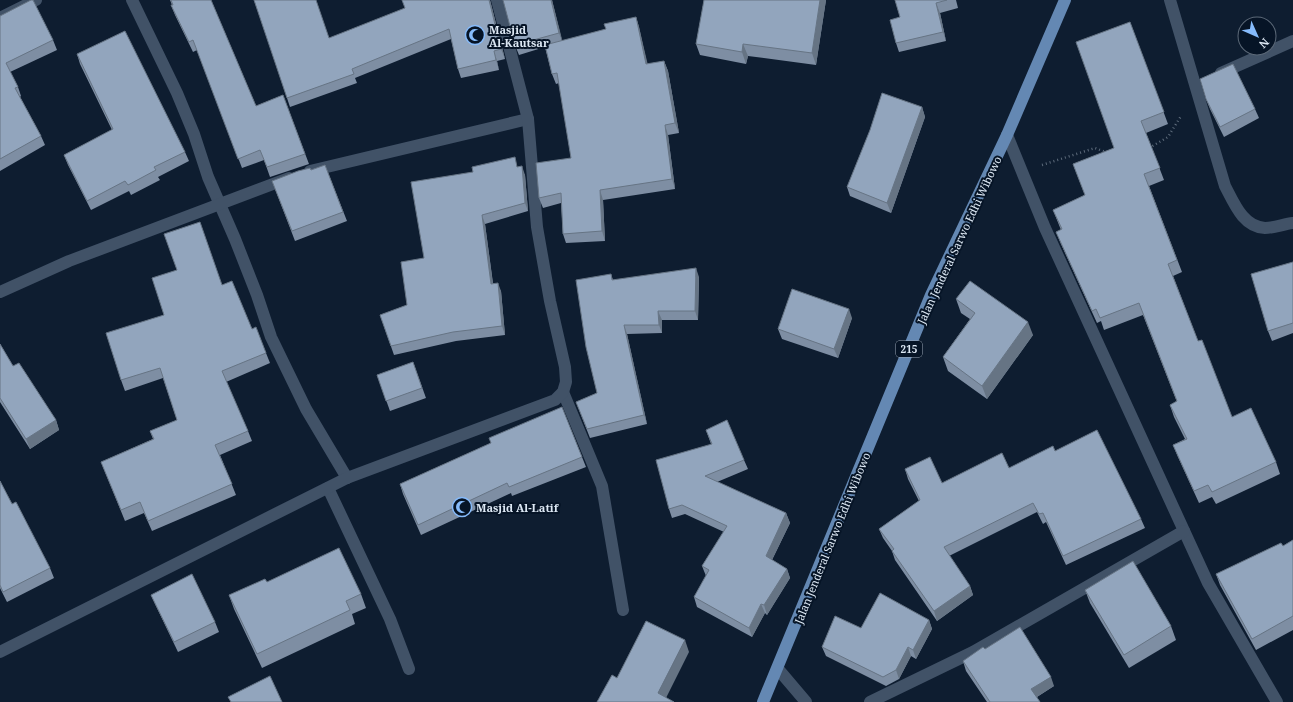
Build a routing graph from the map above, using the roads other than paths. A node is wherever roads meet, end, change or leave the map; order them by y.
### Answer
1 (36, 0) edge
2 (132, 0) edge
3 (497, 0) edge
4 (1065, 0) edge
5 (1170, 0) edge
6 (0, 18) edge
7 (1293, 41) edge
8 (1196, 84) junction
9 (528, 119) junction
10 (1007, 135) junction
11 (220, 204) junction
12 (1293, 223) edge
13 (0, 292) edge
14 (563, 392) junction
15 (347, 478) junction
16 (328, 488) junction
17 (1184, 531) junction
18 (1222, 576) edge
19 (1208, 583) junction
20 (623, 610) dead end
21 (0, 652) edge
22 (408, 669) dead end
23 (778, 669) junction
24 (763, 702) edge
25 (806, 702) edge
26 (870, 702) edge
27 (1277, 702) edge

1 - 6 street
2 - 11 street
3 - 9 street
4 - 10 main road, Jalan Jenderal Sarwo Edhi Wibowo / 215
5 - 8 street
7 - 8 street
8 - 12 street
9 - 11 street
9 - 14 street
10 - 17 street
10 - 23 main road, Jalan Jenderal Sarwo Edhi Wibowo / 215
11 - 13 street
11 - 15 street
14 - 15 street
14 - 20 street
15 - 16 street
16 - 21 street
16 - 22 street
17 - 19 street
17 - 26 street
18 - 19 street
19 - 27 street
23 - 24 main road, Jalan Jenderal Sarwo Edhi Wibowo / 215
23 - 25 street

